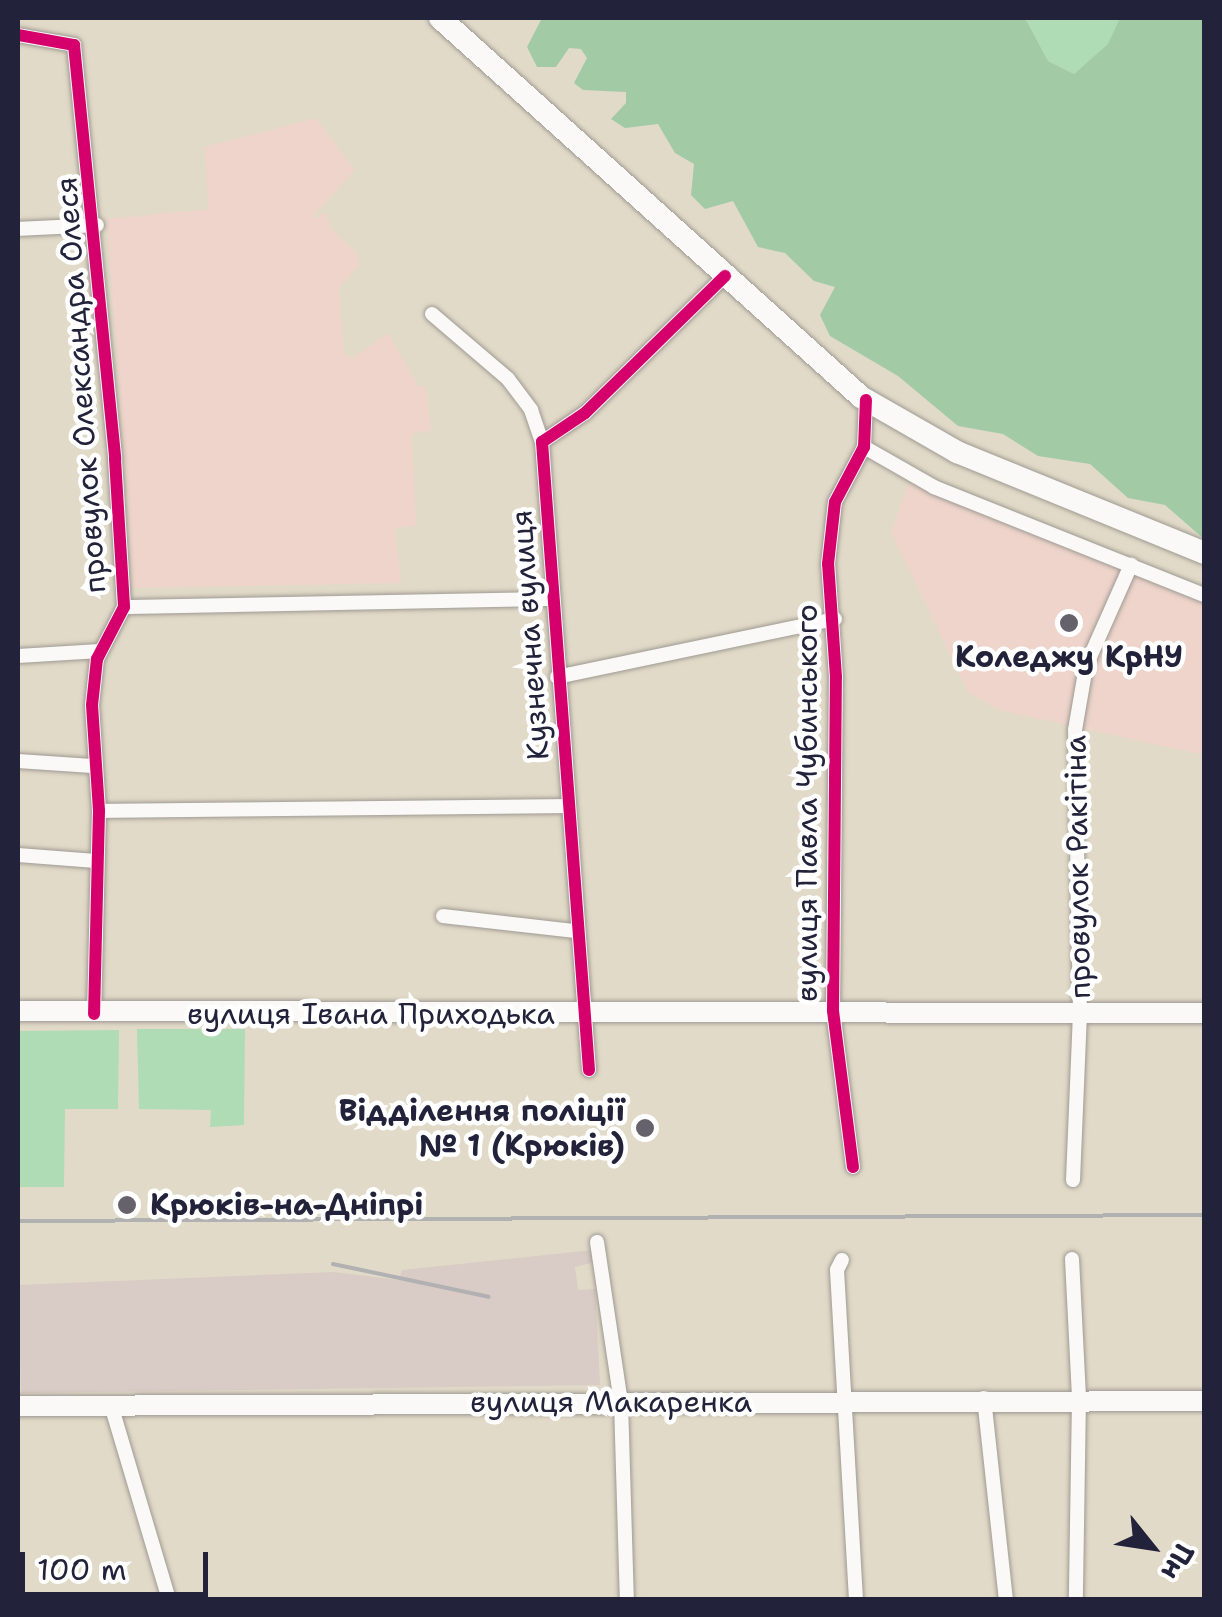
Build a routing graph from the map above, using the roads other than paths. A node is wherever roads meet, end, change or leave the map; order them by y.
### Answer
1 (440, 18) edge
2 (18, 35) edge
3 (97, 225) junction
4 (18, 229) edge
5 (725, 276) junction
6 (432, 314) dead end
7 (866, 400) junction
8 (542, 442) junction
9 (864, 446) junction
10 (1204, 553) edge
11 (1130, 565) junction
12 (1204, 595) edge
13 (552, 598) junction
14 (124, 607) junction
15 (834, 619) junction
16 (100, 651) junction
17 (18, 656) edge
18 (558, 677) junction
19 (18, 761) edge
20 (92, 766) junction
21 (566, 806) junction
22 (98, 811) junction
23 (18, 855) edge
24 (96, 861) junction
25 (442, 916) dead end
26 (575, 931) junction
27 (833, 1010) junction
28 (18, 1011) edge
29 (1204, 1013) edge
30 (94, 1014) junction
31 (588, 1014) junction
32 (1080, 1014) junction
33 (589, 1070) dead end
34 (853, 1167) dead end
35 (1073, 1180) dead end
36 (598, 1242) dead end
37 (1072, 1259) dead end
38 (842, 1260) dead end
39 (984, 1398) junction
40 (1078, 1398) junction
41 (844, 1400) junction
42 (1204, 1401) edge
43 (621, 1402) junction
44 (111, 1405) junction
45 (18, 1406) edge
46 (169, 1600) edge
47 (627, 1600) edge
48 (856, 1600) edge
49 (1006, 1600) edge
50 (1076, 1600) edge

1 - 5 highway
2 - 3 street, провулок Олександра Олеся
3 - 4 street, провулок Олександра Олеся
3 - 14 street, провулок Олександра Олеся
5 - 7 highway
5 - 8 street
6 - 8 street, Кузнечна вулиця
7 - 9 street
7 - 10 highway
8 - 13 street, Кузнечна вулиця
9 - 11 street
9 - 15 street, вулиця Павла Чубинського
11 - 12 street
11 - 32 street, провулок Ракітіна
13 - 14 street
13 - 18 street, Кузнечна вулиця
14 - 16 street, провулок Олександра Олеся
15 - 18 street
15 - 27 street, вулиця Павла Чубинського
16 - 17 street
16 - 20 street, провулок Олександра Олеся
18 - 21 street, Кузнечна вулиця
19 - 20 street
20 - 22 street, провулок Олександра Олеся
21 - 22 street
21 - 26 street, Кузнечна вулиця
22 - 24 street, провулок Олександра Олеся
23 - 24 street
24 - 30 street, провулок Олександра Олеся
25 - 26 street
26 - 31 street, Кузнечна вулиця
27 - 31 main road, вулиця Івана Приходька
27 - 32 main road, вулиця Івана Приходька
27 - 34 street, вулиця Павла Чубинського
28 - 30 main road, вулиця Івана Приходька
29 - 32 main road, вулиця Івана Приходька
30 - 31 main road, вулиця Івана Приходька
31 - 33 street, Кузнечна вулиця
32 - 35 street, провулок Ракітіна
36 - 43 street
37 - 40 street
38 - 41 street
39 - 40 main road, вулиця Макаренка
39 - 41 main road, вулиця Макаренка
39 - 49 street
40 - 42 main road, вулиця Макаренка
40 - 50 street
41 - 43 main road, вулиця Макаренка
41 - 48 street
43 - 44 main road, вулиця Макаренка
43 - 47 street
44 - 45 main road, вулиця Макаренка
44 - 46 street

